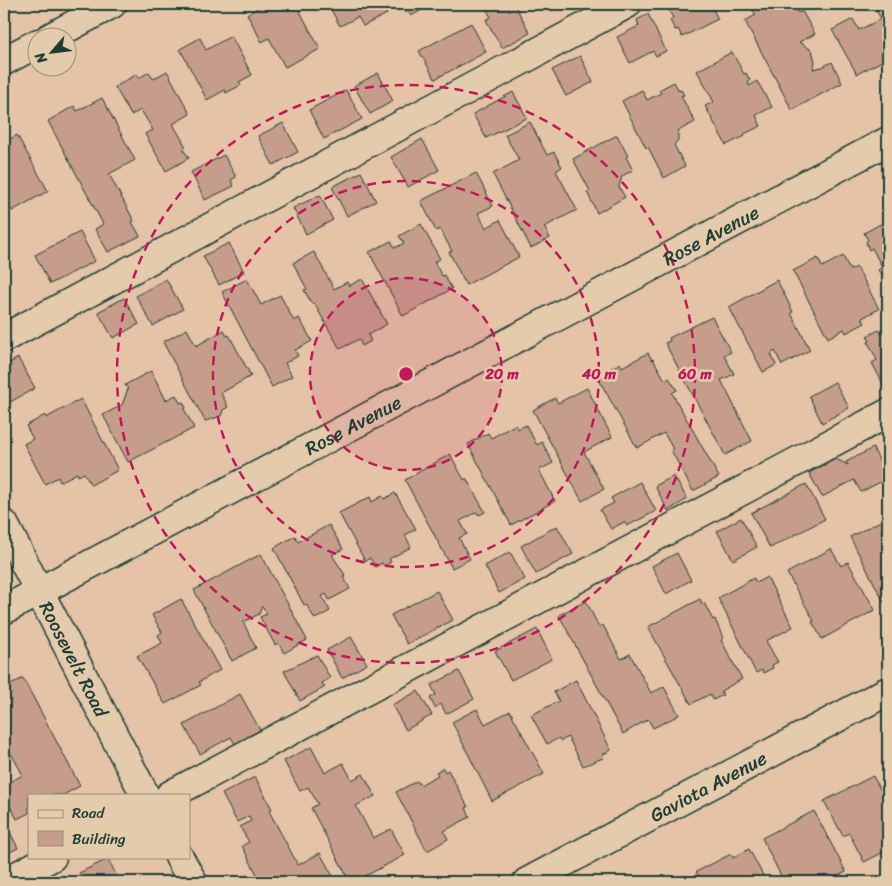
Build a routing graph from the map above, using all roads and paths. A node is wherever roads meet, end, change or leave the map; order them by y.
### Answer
1 (112, 4) edge
2 (627, 4) edge
3 (68, 28) edge
4 (28, 48) edge
5 (4, 61) edge
6 (888, 141) edge
7 (4, 338) edge
8 (888, 414) edge
9 (4, 524) edge
10 (38, 592) junction
11 (4, 610) edge
12 (888, 690) edge
13 (144, 794) edge
14 (172, 794) edge
15 (50, 858) edge
16 (180, 858) edge
17 (5, 882) edge
18 (193, 882) edge
19 (527, 882) edge

1 - 3 street
2 - 7 street
4 - 5 street
6 - 10 street, Rose Avenue
8 - 14 street
9 - 10 street, Roosevelt Road
10 - 11 street, Rose Avenue
10 - 13 street, Roosevelt Road
12 - 19 street, Gaviota Avenue
15 - 17 street
16 - 18 street

